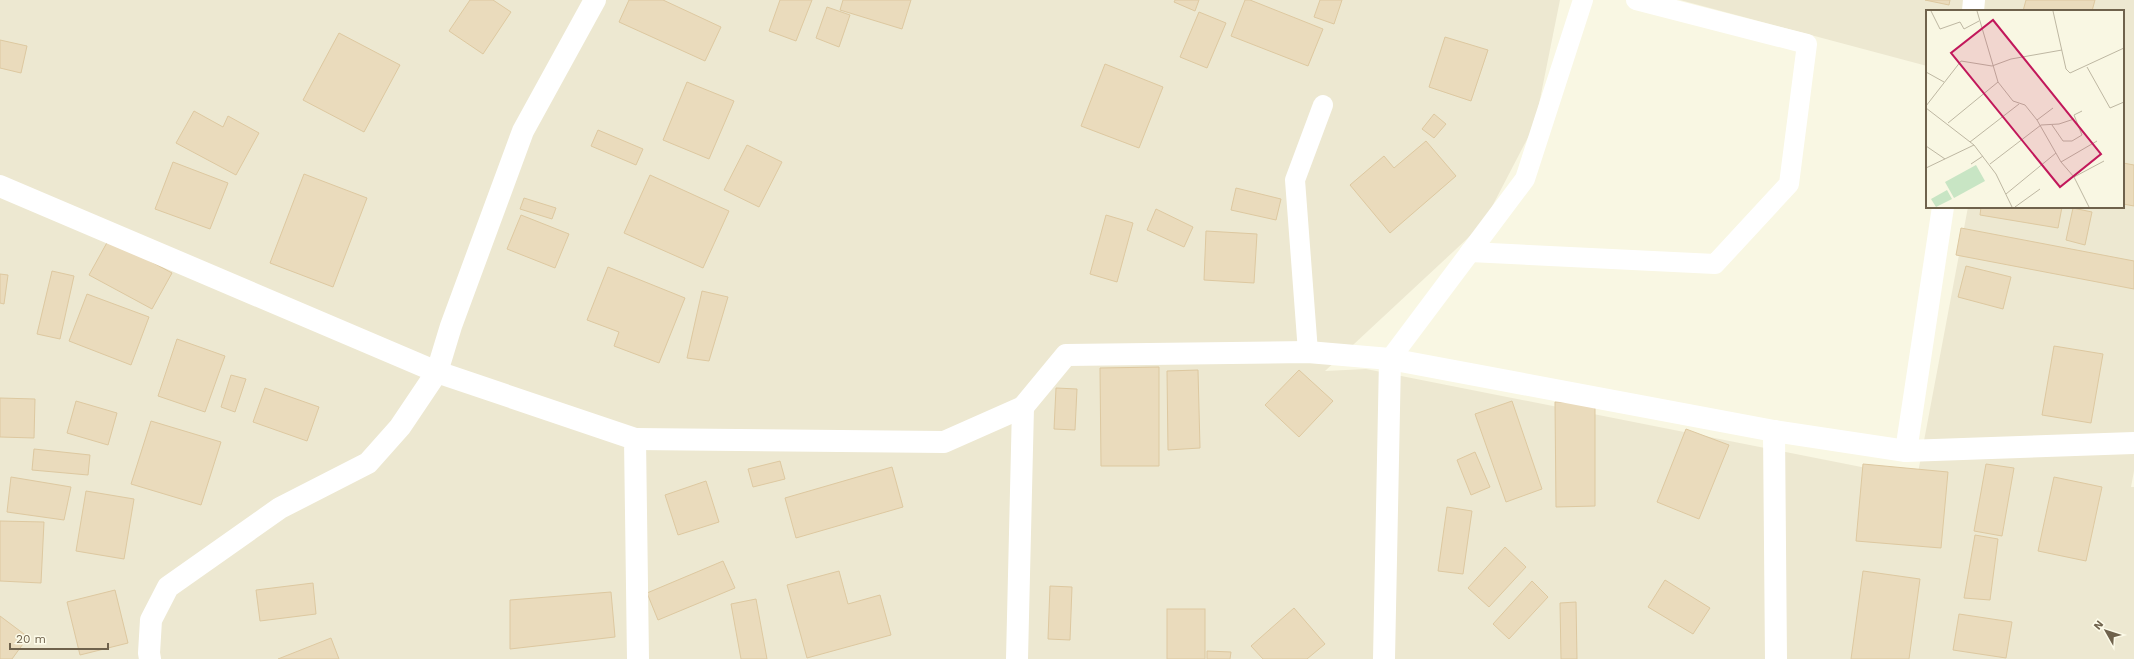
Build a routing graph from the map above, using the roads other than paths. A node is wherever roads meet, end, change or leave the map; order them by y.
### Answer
1 (595, 0) edge
2 (1583, 0) edge
3 (1636, 0) edge
4 (1974, 0) edge
5 (1973, 10) edge
6 (1323, 105) dead end
7 (0, 186) edge
8 (1943, 208) edge
9 (1470, 252) junction
10 (1308, 352) junction
11 (1390, 360) junction
12 (437, 372) junction
13 (1023, 407) junction
14 (1774, 431) junction
15 (635, 439) junction
16 (2134, 443) edge
17 (1906, 451) junction
18 (150, 659) edge
19 (638, 659) edge
20 (1017, 659) edge
21 (1384, 659) edge
22 (1776, 659) edge

1 - 12 street
2 - 9 lane
3 - 9 lane
4 - 5 street
6 - 10 lane
7 - 12 street
8 - 17 street
9 - 11 lane
10 - 11 street
10 - 13 street
11 - 14 street
11 - 21 street
12 - 15 street
12 - 18 street
13 - 15 street
13 - 20 street
14 - 17 street
14 - 22 street
15 - 19 street
16 - 17 street

